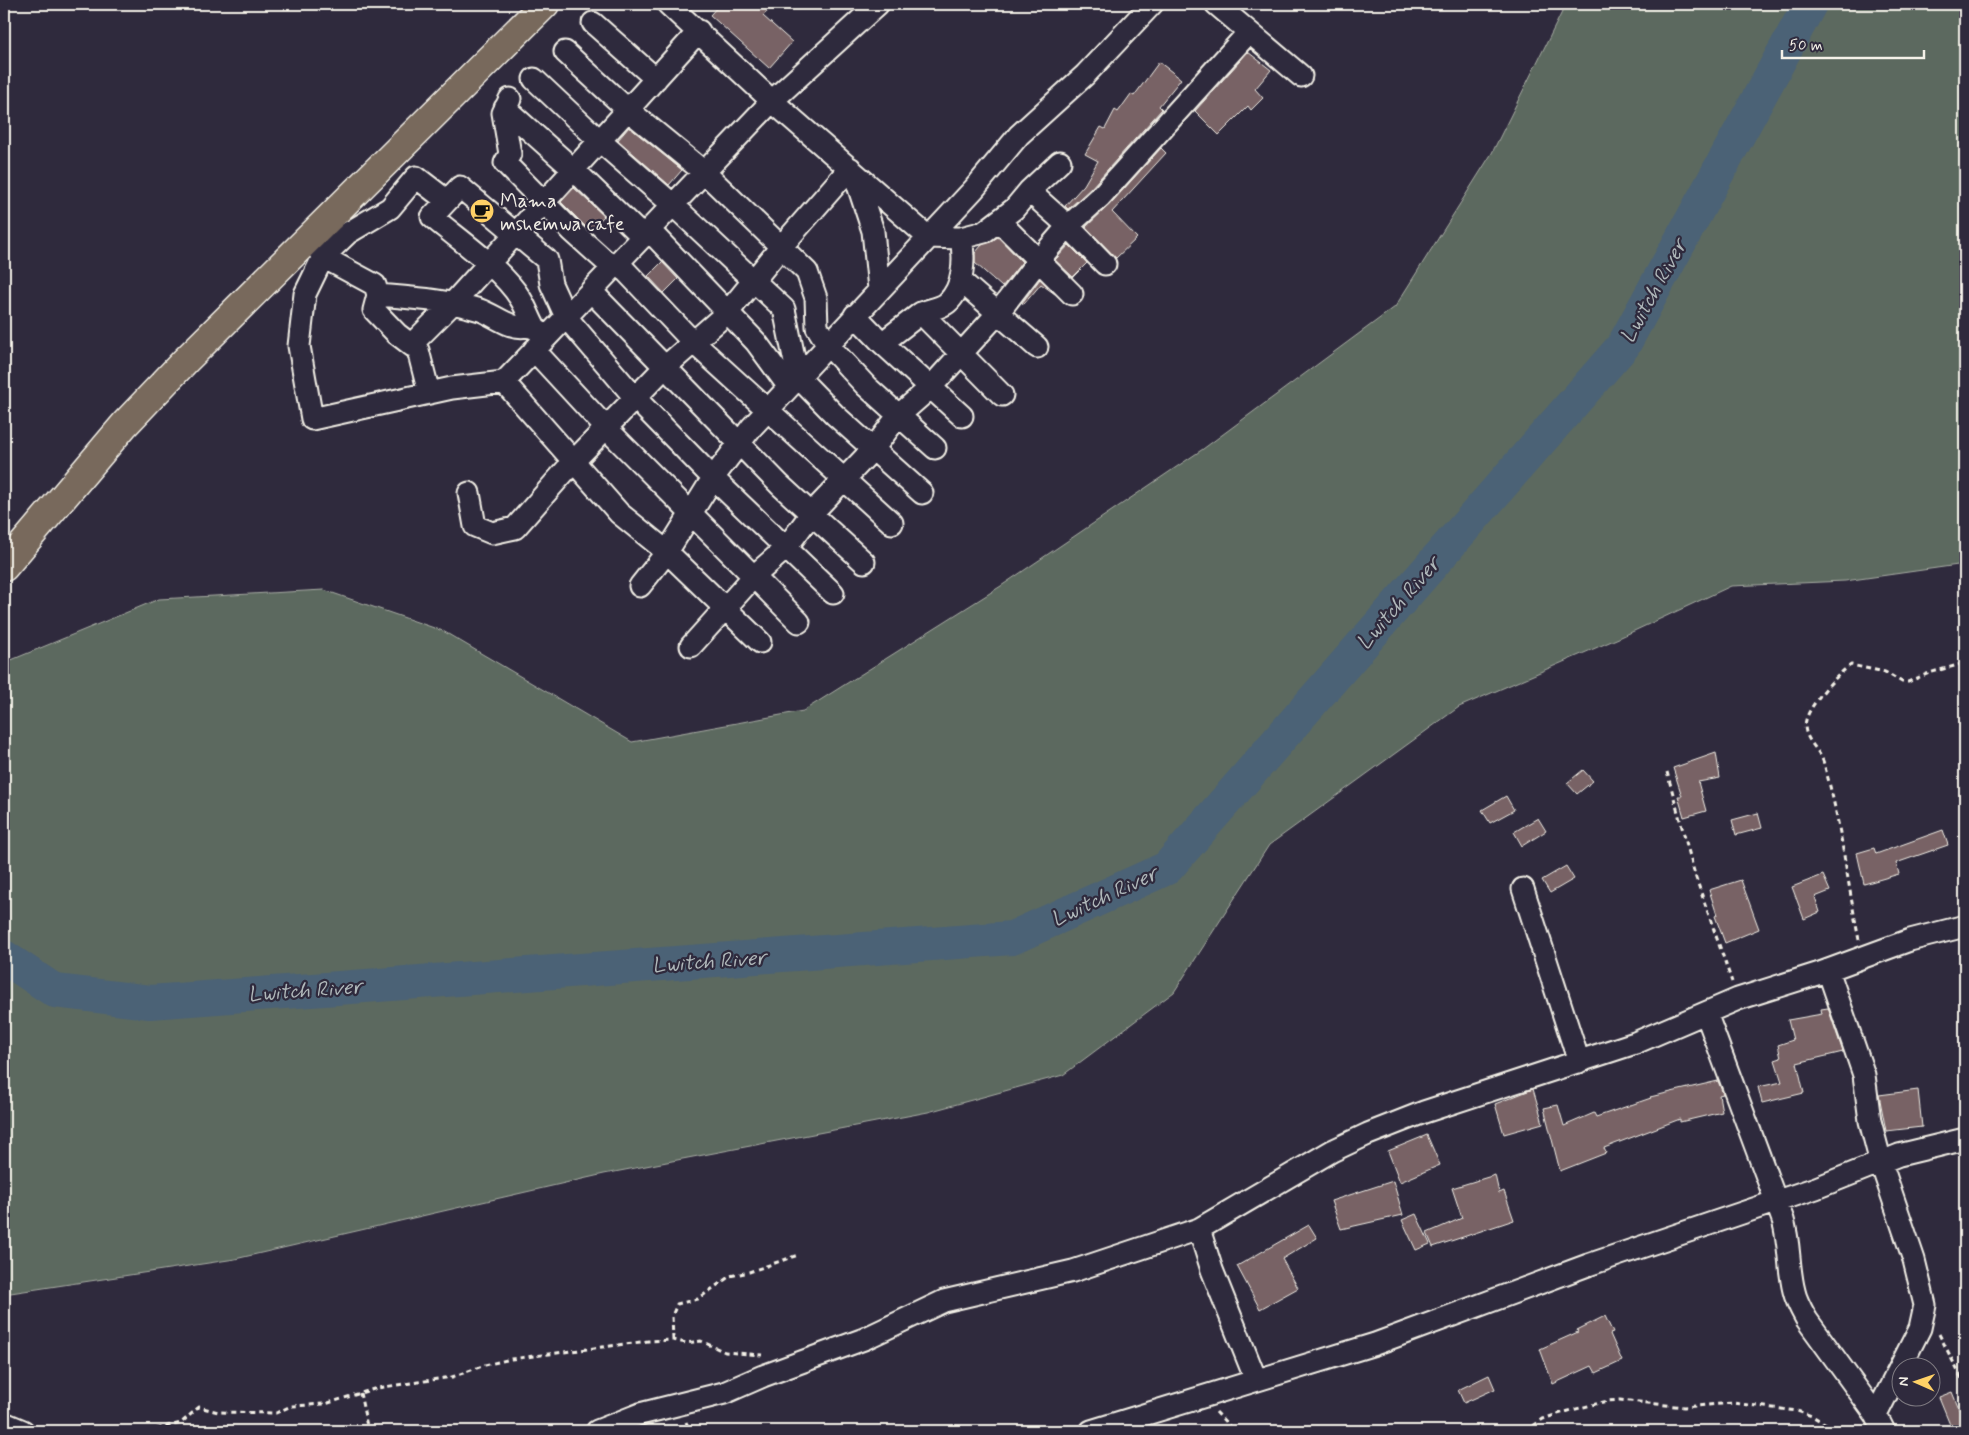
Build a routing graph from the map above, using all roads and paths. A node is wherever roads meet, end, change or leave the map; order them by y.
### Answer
1 (545, 4) edge
2 (668, 4) edge
3 (878, 4) edge
4 (1152, 4) edge
5 (1216, 4) edge
6 (593, 22) dead end
7 (699, 31) junction
8 (1249, 32) junction
9 (565, 52) dead end
10 (1301, 76) dead end
11 (534, 79) dead end
12 (656, 79) junction
13 (772, 101) junction
14 (628, 109) junction
15 (600, 141) junction
16 (1060, 162) dead end
17 (574, 170) junction
18 (852, 170) junction
19 (704, 172) junction
20 (1029, 191) junction
21 (446, 200) junction
22 (542, 202) junction
23 (673, 205) junction
24 (999, 221) junction
25 (1068, 226) junction
26 (516, 232) junction
27 (646, 233) junction
28 (928, 236) junction
29 (961, 238) junction
30 (781, 247) junction
31 (317, 248) junction
32 (1038, 261) junction
33 (488, 264) junction
34 (1105, 264) dead end
35 (616, 265) junction
36 (753, 280) junction
37 (960, 281) junction
38 (879, 289) junction
39 (591, 291) junction
40 (1072, 294) dead end
41 (378, 295) junction
42 (452, 304) junction
43 (728, 312) junction
44 (921, 313) junction
45 (998, 313) junction
46 (855, 315) junction
47 (566, 317) junction
48 (538, 338) junction
49 (693, 342) junction
50 (882, 343) junction
51 (411, 345) junction
52 (828, 345) junction
53 (1037, 347) dead end
54 (960, 355) junction
55 (664, 368) junction
56 (504, 382) junction
57 (794, 382) junction
58 (930, 388) junction
59 (429, 393) junction
60 (1002, 395) dead end
61 (636, 399) junction
62 (767, 410) junction
63 (898, 416) junction
64 (962, 416) dead end
65 (607, 429) junction
66 (739, 442) junction
67 (874, 448) junction
68 (935, 448) dead end
69 (573, 462) junction
70 (713, 478) junction
71 (845, 480) junction
72 (469, 493) dead end
73 (922, 494) dead end
74 (692, 514) junction
75 (811, 514) junction
76 (892, 523) dead end
77 (786, 548) junction
78 (667, 552) junction
79 (864, 562) dead end
80 (4, 567) edge
81 (754, 576) junction
82 (640, 586) dead end
83 (833, 593) dead end
84 (726, 609) junction
85 (799, 622) dead end
86 (760, 642) dead end
87 (690, 646) dead end
88 (1965, 663) edge
89 (1667, 772) dead end
90 (1522, 888) dead end
91 (1965, 926) edge
92 (1862, 958) junction
93 (1828, 970) junction
94 (1738, 999) junction
95 (1706, 1014) junction
96 (1579, 1062) junction
97 (1965, 1139) edge
98 (1881, 1163) junction
99 (1776, 1201) junction
100 (1199, 1229) junction
101 (798, 1255) dead end
102 (1924, 1316) junction
103 (674, 1340) junction
104 (798, 1363) junction
105 (1256, 1380) junction
106 (1965, 1385) edge
107 (360, 1393) junction
108 (4, 1423) edge
109 (1880, 1423) edge
110 (23, 1431) edge
111 (68, 1431) edge
112 (76, 1431) edge
113 (148, 1431) edge
114 (368, 1431) edge
115 (598, 1431) edge
116 (1091, 1431) edge
117 (1526, 1431) edge
118 (1838, 1431) edge

1 - 31 highway
2 - 7 street
3 - 13 street
4 - 28 street
5 - 8 street
6 - 12 street
7 - 12 street
7 - 13 street
8 - 10 street
8 - 25 street
9 - 14 street
11 - 15 street
12 - 14 street
13 - 18 street
13 - 19 street
14 - 15 street
14 - 19 street
15 - 17 street
15 - 23 street
16 - 20 street
17 - 22 street
17 - 22 street
17 - 27 street
18 - 28 street
18 - 30 street
18 - 38 street
19 - 23 street
19 - 30 street
20 - 24 street
20 - 25 street
21 - 26 street
21 - 31 street
21 - 33 street
22 - 26 street
22 - 35 street
23 - 27 street
23 - 36 street
24 - 29 street
24 - 32 street
25 - 32 street
25 - 34 street
26 - 33 street
26 - 47 street
27 - 35 street
27 - 43 street
28 - 29 street
28 - 38 street
29 - 37 street
30 - 36 street
30 - 52 street
31 - 41 street
31 - 59 street
31 - 80 highway
32 - 40 street
32 - 45 street
33 - 42 street
33 - 48 street
35 - 39 street
35 - 49 street
36 - 43 street
36 - 57 street
37 - 44 street
37 - 45 street
38 - 46 street
39 - 47 street
39 - 55 street
41 - 42 street
41 - 51 street
42 - 48 street
42 - 51 street
43 - 49 street
43 - 57 street
44 - 50 street
44 - 54 street
45 - 53 street
45 - 54 street
46 - 50 street
46 - 52 street
47 - 48 street
47 - 61 street
48 - 56 street
48 - 65 street
49 - 55 street
49 - 62 street
50 - 58 street
51 - 59 street
52 - 57 street
52 - 63 street
54 - 58 street
54 - 60 street
55 - 61 street
55 - 66 street
56 - 59 street
56 - 69 street
57 - 62 street
57 - 67 street
58 - 63 street
58 - 64 street
61 - 65 street
61 - 70 street
62 - 66 street
62 - 71 street
63 - 67 street
63 - 68 street
65 - 69 street
65 - 74 street
66 - 70 street
66 - 75 street
67 - 71 street
67 - 73 street
69 - 72 street
69 - 78 street
70 - 74 street
70 - 77 street
71 - 75 street
71 - 76 street
74 - 78 street
74 - 81 street
75 - 77 street
75 - 79 street
77 - 81 street
77 - 83 street
78 - 82 street
78 - 84 street
81 - 84 street
81 - 85 street
84 - 86 street
84 - 87 street
88 - 92 path
89 - 94 path
90 - 96 street
91 - 92 street
92 - 93 street
93 - 94 street
93 - 98 street
94 - 95 street
95 - 96 street
95 - 99 street
96 - 100 street
97 - 98 street
98 - 99 street
98 - 102 street
99 - 105 street
99 - 109 street
100 - 104 street
100 - 105 street
101 - 103 path
102 - 106 path
102 - 109 street
103 - 104 path
103 - 107 path
104 - 115 street
105 - 116 street
107 - 113 path
107 - 114 path
108 - 110 street
111 - 112 path
117 - 118 path

